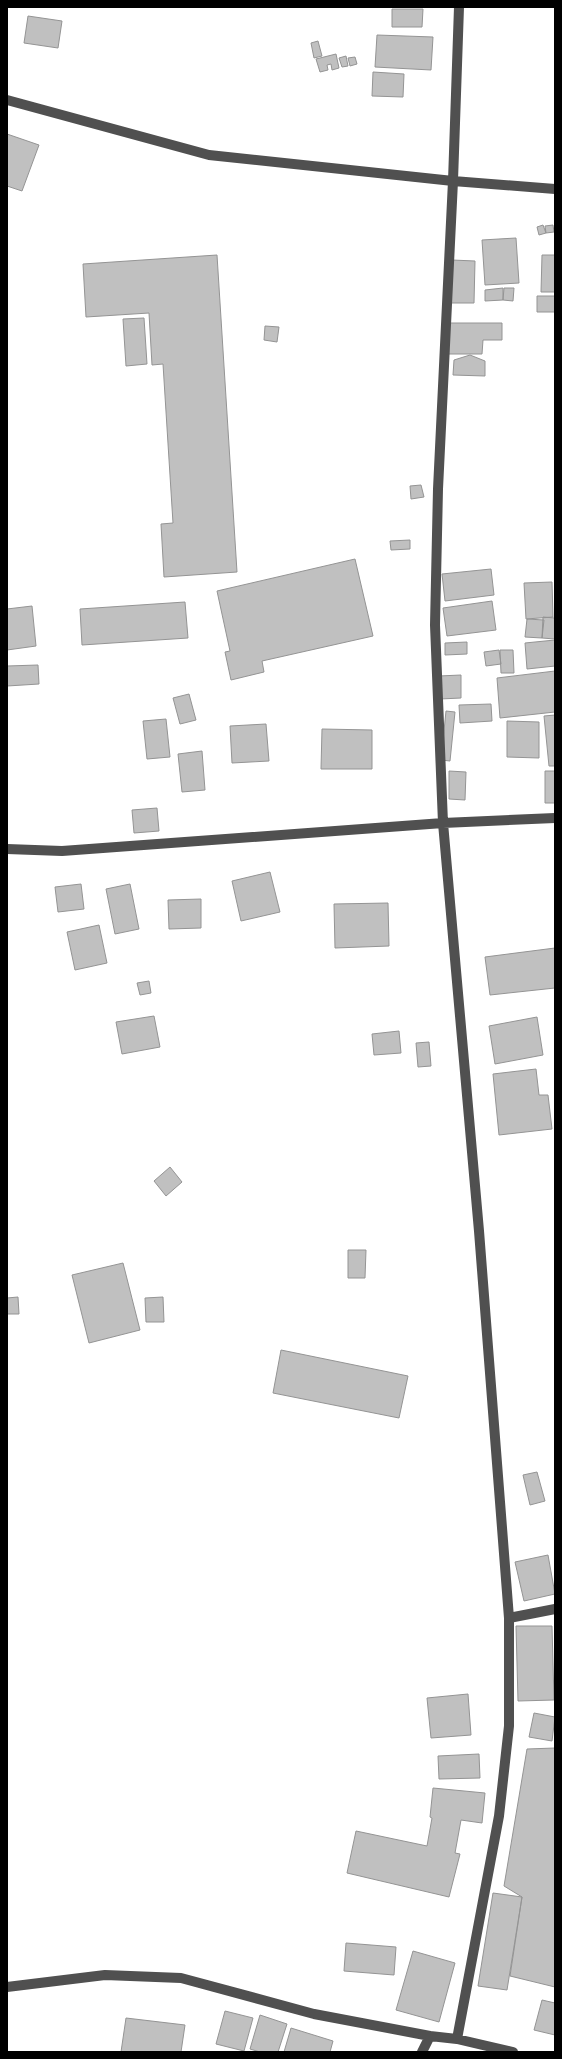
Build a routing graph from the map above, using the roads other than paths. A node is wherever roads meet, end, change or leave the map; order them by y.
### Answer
1 (459, 7) edge
2 (7, 100) edge
3 (453, 181) junction
4 (555, 189) edge
5 (555, 818) edge
6 (443, 823) junction
7 (7, 849) edge
8 (555, 1608) edge
9 (509, 1618) junction
10 (7, 1987) edge
11 (430, 2036) junction
12 (457, 2039) junction
13 (422, 2052) edge
14 (513, 2052) edge

1 - 3 street
2 - 3 street
3 - 4 street
3 - 6 street
5 - 6 street
6 - 7 street
6 - 9 street
8 - 9 street
9 - 12 street
10 - 11 street
11 - 12 street
11 - 13 street
12 - 14 street

